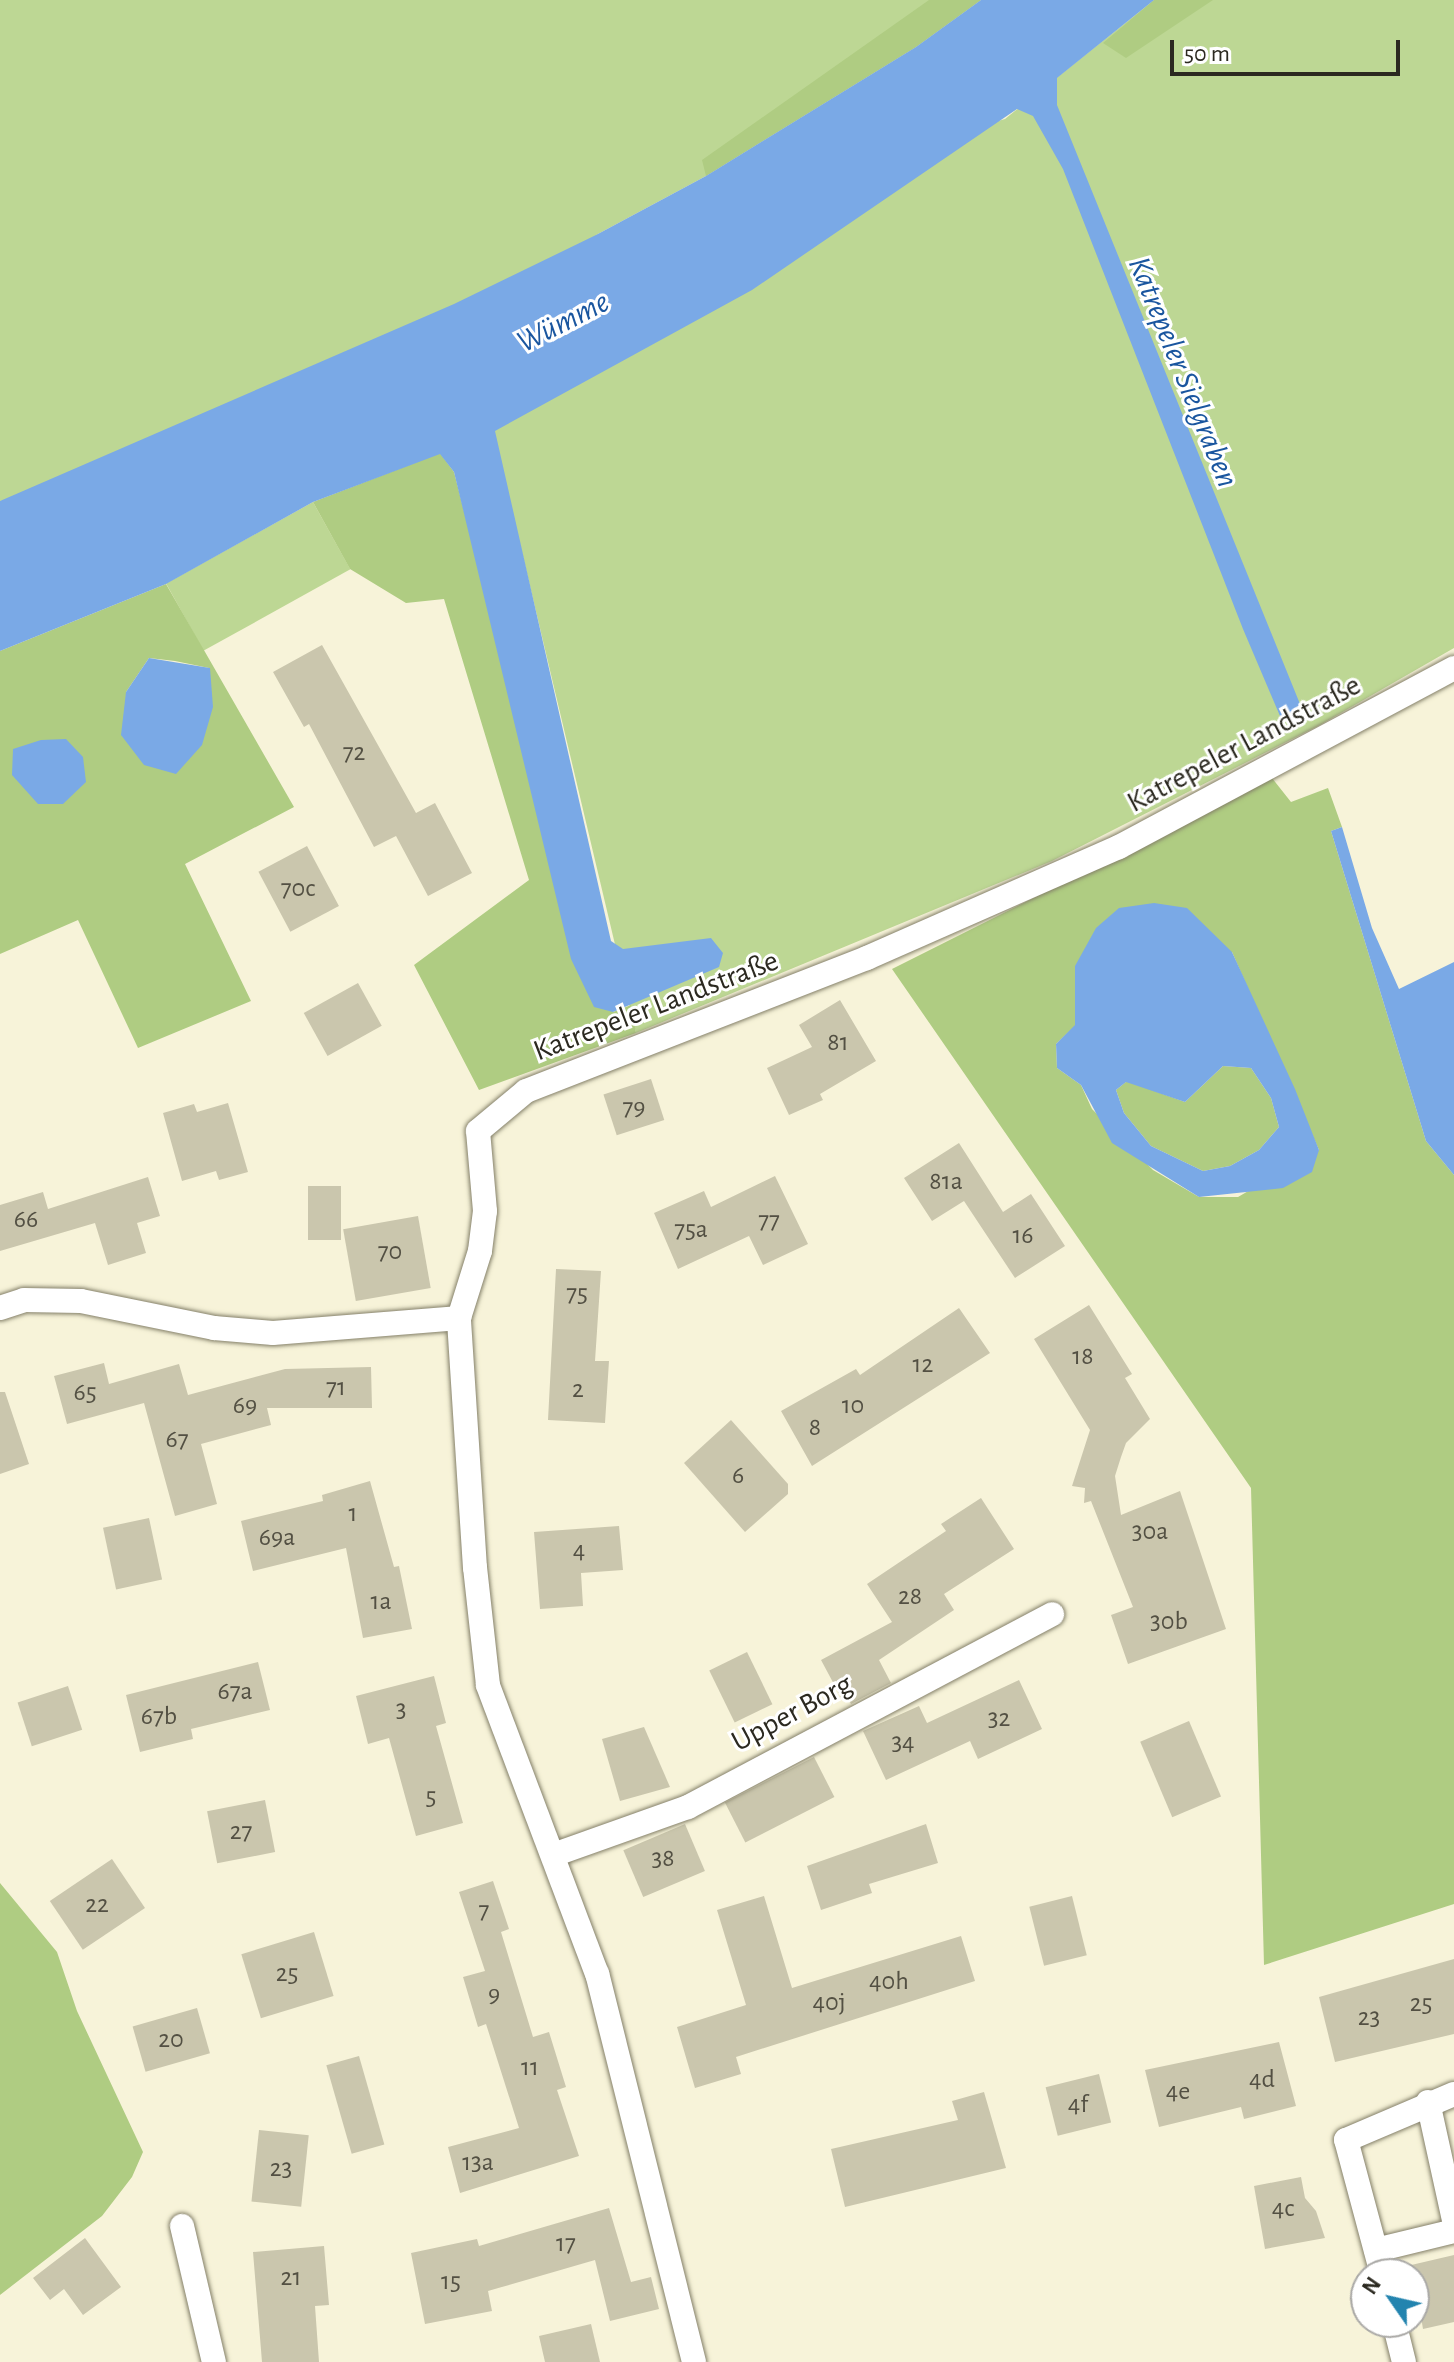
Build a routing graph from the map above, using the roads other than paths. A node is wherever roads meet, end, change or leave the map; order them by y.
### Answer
1 (1454, 668) edge
2 (0, 1308) edge
3 (459, 1318) junction
4 (1052, 1614) dead end
5 (556, 1854) junction
6 (1454, 2094) edge
7 (1428, 2102) junction
8 (1454, 2220) edge
9 (182, 2226) dead end
10 (1454, 2231) edge
11 (1376, 2250) junction
12 (1378, 2258) edge
13 (1398, 2338) edge
14 (214, 2362) edge
15 (694, 2362) edge
16 (1404, 2362) edge

1 - 3 street, Katrepeler Landstraße
2 - 3 street
3 - 5 street
4 - 5 street, Upper Borg
5 - 15 street
6 - 7 street
7 - 8 street
7 - 11 street
9 - 14 street
10 - 11 street
11 - 12 street
13 - 16 street

